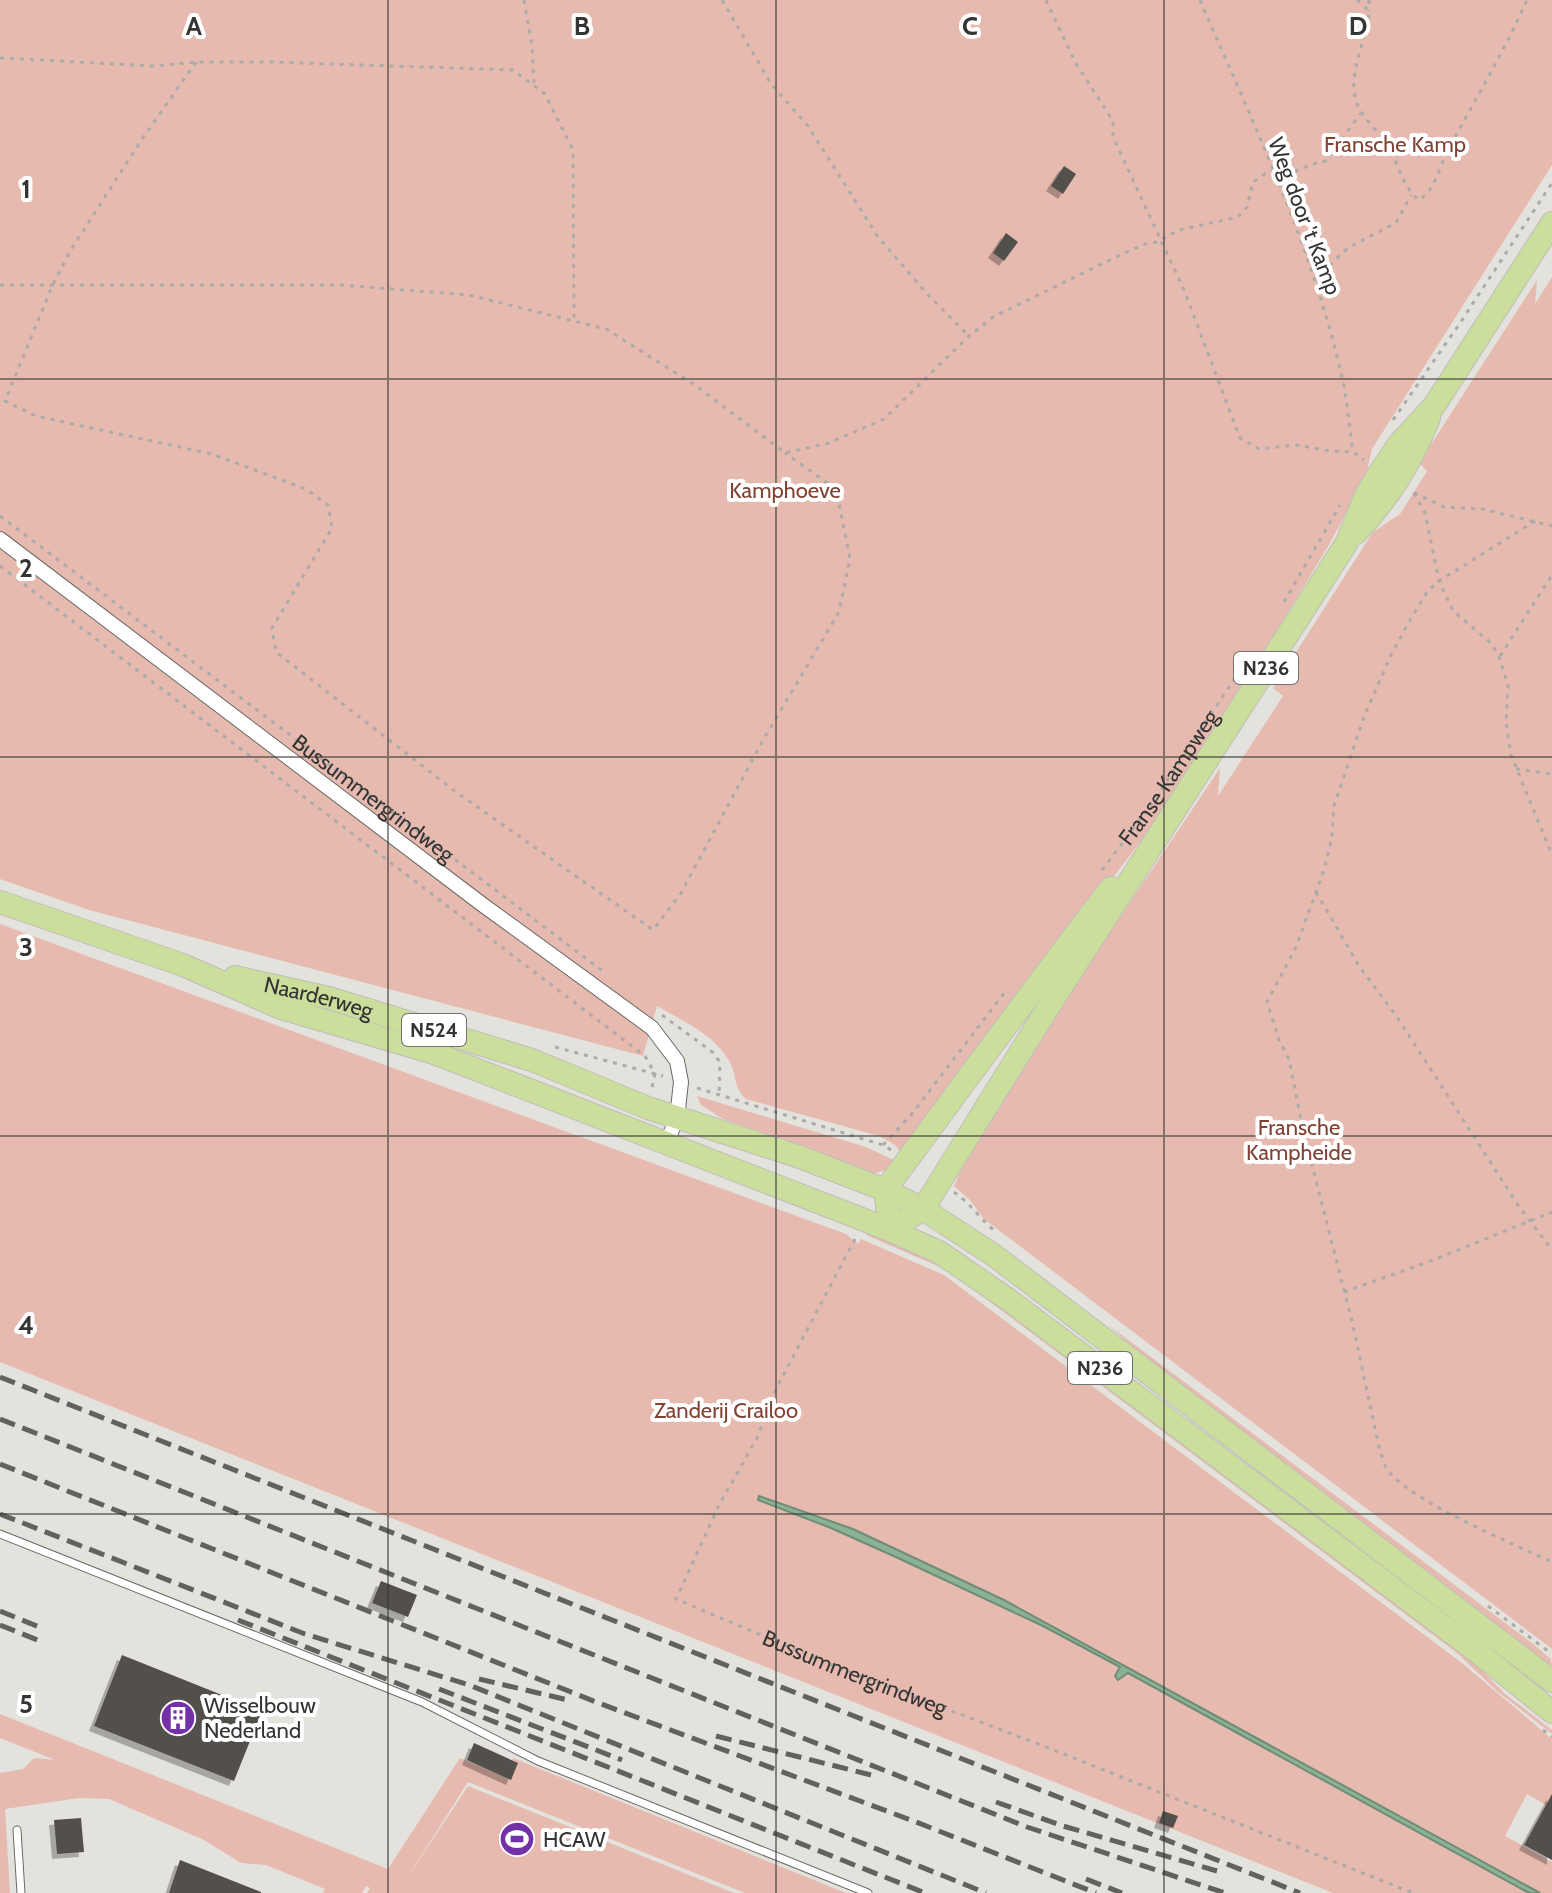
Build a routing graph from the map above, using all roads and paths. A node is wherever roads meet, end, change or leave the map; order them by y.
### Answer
1 (524, 0) edge
2 (722, 0) edge
3 (1046, 0) edge
4 (1200, 0) edge
5 (1357, 0) edge
6 (1369, 0) edge
7 (1527, 0) edge
8 (1369, 11) junction
9 (0, 58) edge
10 (196, 62) junction
11 (534, 86) junction
12 (1361, 113) junction
13 (1273, 170) junction
14 (1276, 179) junction
15 (1552, 183) edge
16 (1411, 195) junction
17 (1552, 223) edge
18 (1162, 240) junction
19 (1315, 279) junction
20 (53, 284) junction
21 (0, 285) edge
22 (574, 322) junction
23 (969, 336) junction
24 (1391, 424) dead end
25 (1353, 452) junction
26 (785, 453) junction
27 (1365, 460) dead end
28 (1343, 499) dead end
29 (0, 516) edge
30 (1535, 521) junction
31 (1552, 526) edge
32 (0, 539) edge
33 (0, 566) edge
34 (1552, 575) edge
35 (1439, 581) junction
36 (1284, 602) dead end
37 (1499, 657) junction
38 (1241, 668) dead end
39 (1516, 769) junction
40 (1552, 774) edge
41 (1185, 792) junction
42 (1552, 855) edge
43 (1095, 880) dead end
44 (1316, 892) junction
45 (0, 902) edge
46 (183, 965) junction
47 (610, 976) dead end
48 (1009, 987) dead end
49 (652, 1007) dead end
50 (655, 1074) dead end
51 (677, 1118) junction
52 (666, 1144) junction
53 (885, 1190) junction
54 (923, 1209) junction
55 (1552, 1212) edge
56 (864, 1220) junction
57 (1530, 1221) junction
58 (890, 1230) junction
59 (1552, 1250) edge
60 (1344, 1292) junction
61 (0, 1534) edge
62 (1552, 1562) edge
63 (1552, 1681) edge
64 (1546, 1720) edge
65 (1552, 1737) edge
66 (17, 1830) dead end
67 (21, 1893) edge
68 (868, 1893) edge
69 (1413, 1893) edge

1 - 11 path
2 - 23 path
3 - 18 path
4 - 13 path, Weg door 't Kamp
5 - 8 path
6 - 8 path
7 - 16 path
8 - 12 path
9 - 10 path
10 - 11 path
10 - 20 path
11 - 22 path
12 - 14 path
12 - 16 path
13 - 14 path, Weg door 't Kamp
13 - 18 path
14 - 19 path, Weg door 't Kamp
15 - 24 path
16 - 19 path
17 - 41 main road, Franse Kampweg / N236
18 - 23 path
18 - 25 path
19 - 25 path, Weg door 't Kamp
20 - 21 path
20 - 22 path
20 - 26 path
22 - 26 path
23 - 26 path
25 - 27 path
28 - 36 path
29 - 47 path, Bussummergrindweg
30 - 31 path
30 - 35 path
30 - 35 path
32 - 51 street, Bussummergrindweg
33 - 50 path, Bussummergrindweg
34 - 37 path
35 - 37 path
35 - 44 path
37 - 39 path
38 - 43 path, Franse Kampweg
39 - 40 path
39 - 42 path
41 - 53 main road, Franse Kampweg / N236
41 - 54 main road, Franse Kampweg / N236
44 - 57 path
44 - 60 path
45 - 46 main road, Naarderweg / N524
46 - 51 main road, Naarderweg / N524
46 - 52 main road, Naarderweg / N524
48 - 49 path
51 - 52 street, Bussummergrindweg
51 - 53 main road, N524
52 - 56 main road, N524
53 - 54 main road, N236
53 - 58 main road
54 - 58 main road, Franse Kampweg / N236
54 - 63 main road, N236
55 - 57 path
56 - 58 main road, N524
56 - 69 path, Bussummergrindweg
57 - 59 path
57 - 60 path
58 - 64 main road, N236
60 - 62 path
61 - 68 lane
64 - 65 path
66 - 67 lane

